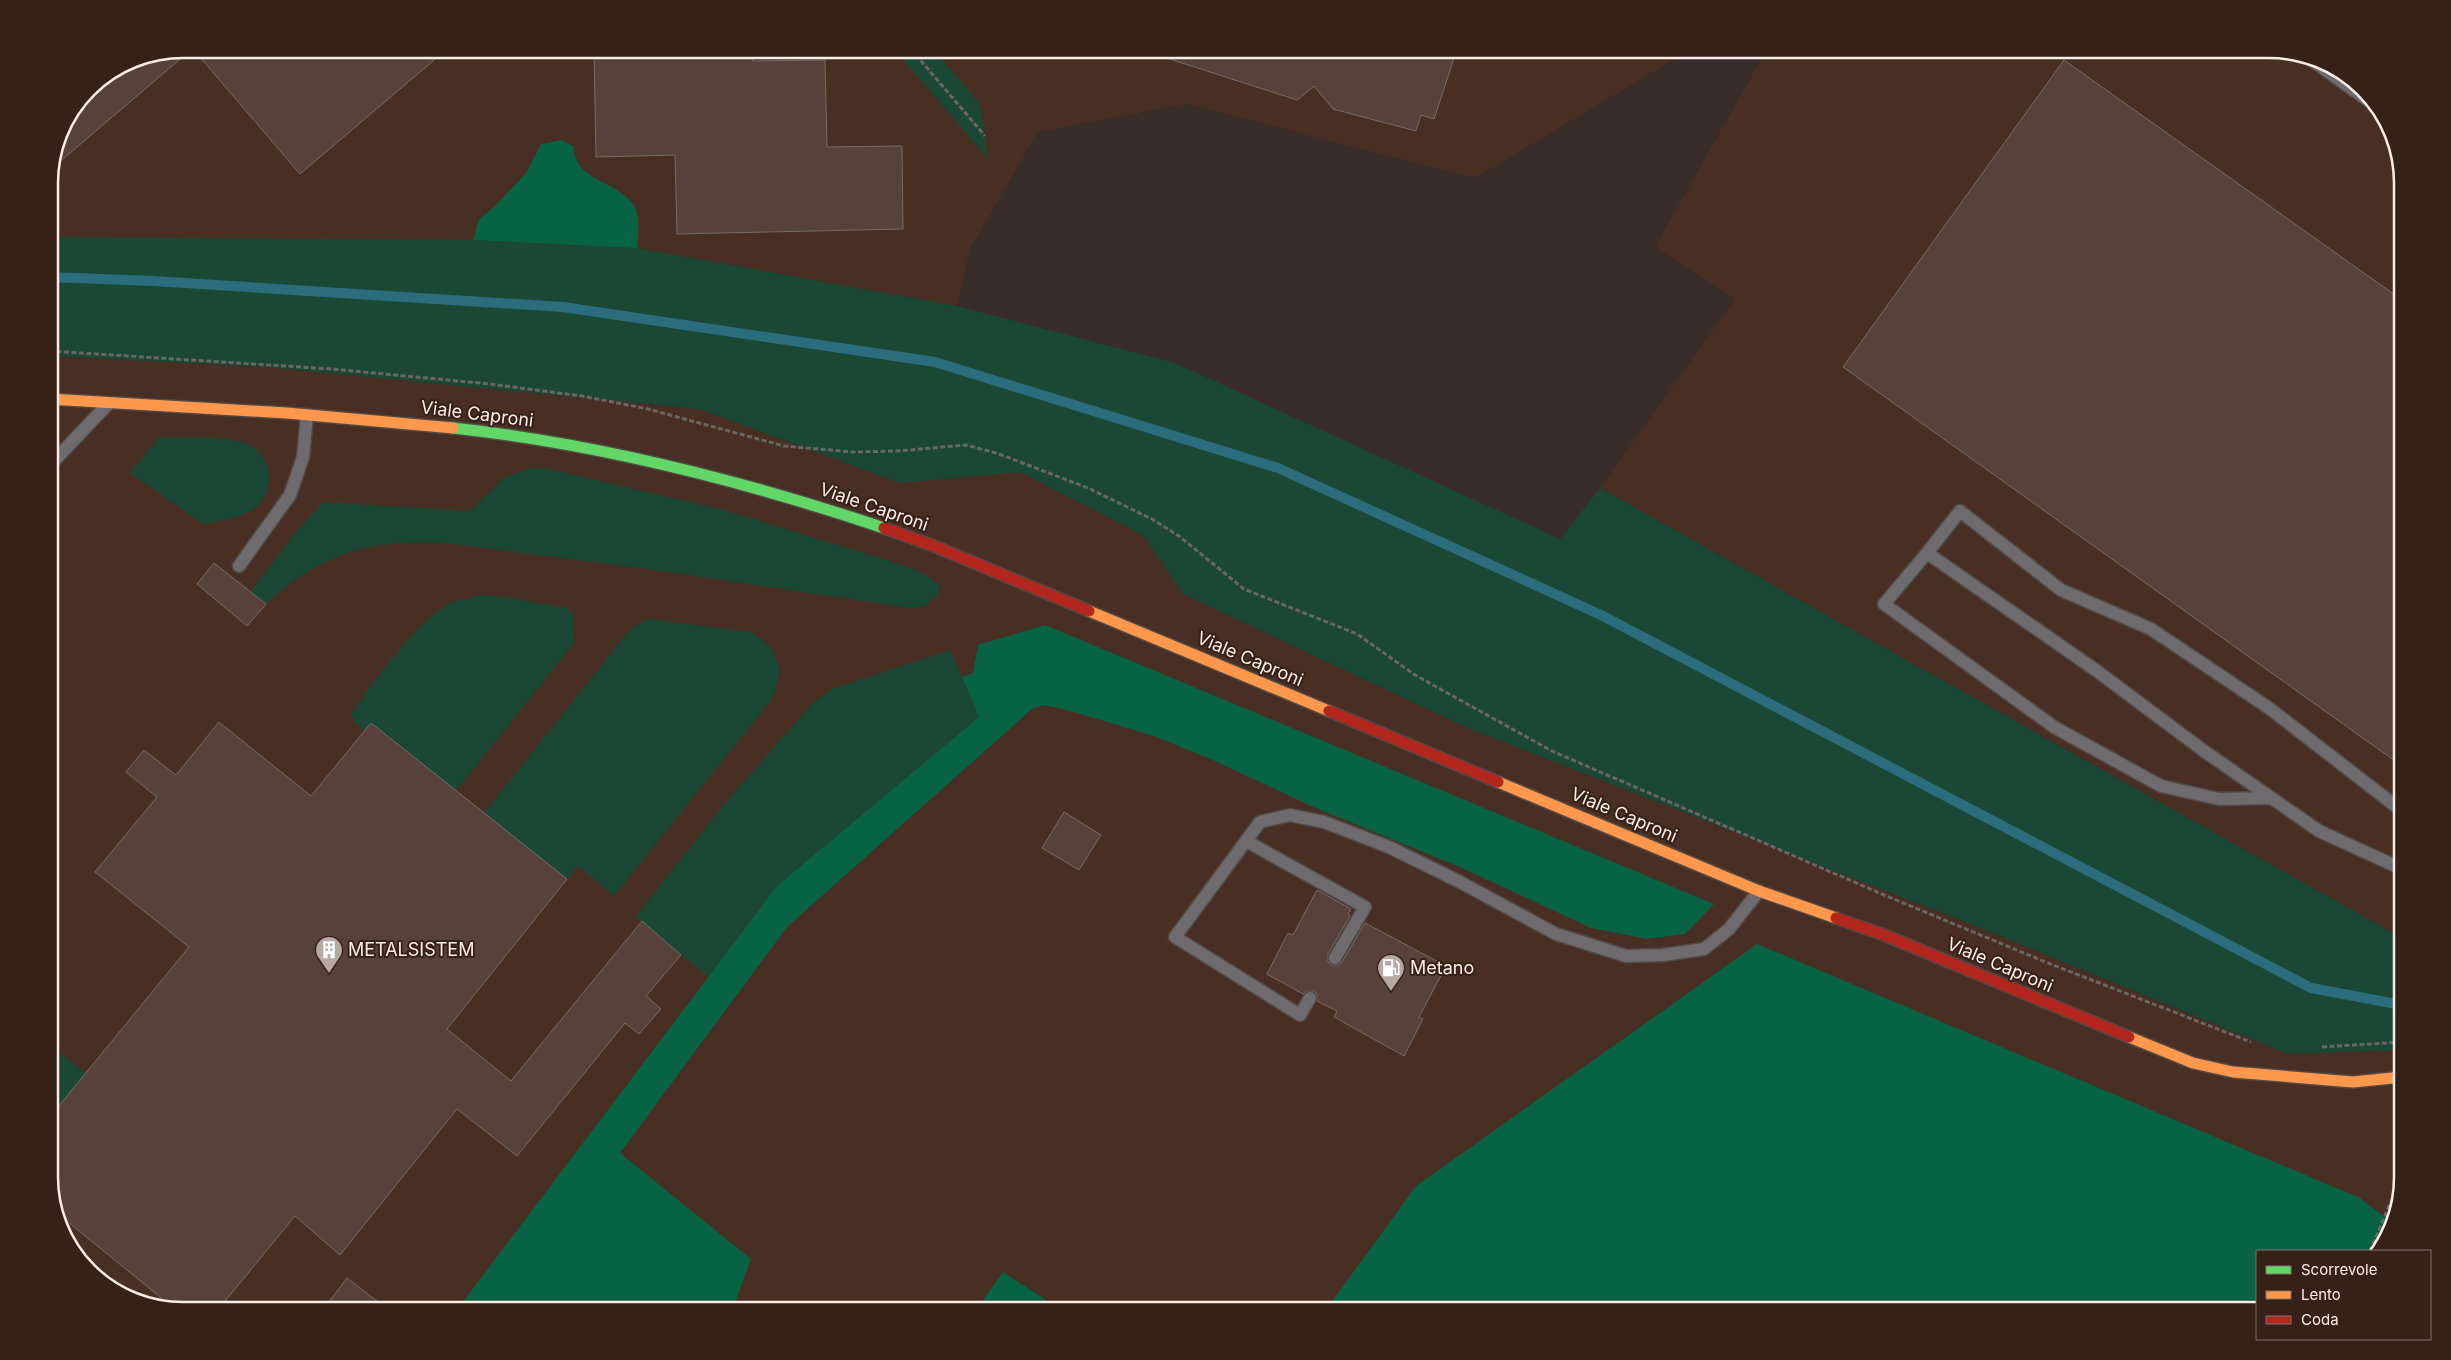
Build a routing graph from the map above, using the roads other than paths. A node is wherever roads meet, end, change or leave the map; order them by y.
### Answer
1 (2333, 75) edge
2 (2349, 87) edge
3 (58, 400) edge
4 (110, 403) junction
5 (307, 415) junction
6 (58, 457) edge
7 (1927, 552) junction
8 (239, 566) dead end
9 (2270, 798) junction
10 (2394, 805) edge
11 (1246, 841) junction
12 (2394, 864) edge
13 (1759, 891) junction
14 (1335, 958) dead end
15 (1310, 998) dead end
16 (2394, 1078) edge

1 - 2 lane
3 - 4 street, Viale Caproni
4 - 5 street, Viale Caproni
4 - 6 lane
5 - 8 lane
5 - 13 street, Viale Caproni
7 - 9 lane
7 - 9 lane
7 - 10 lane
9 - 12 lane
11 - 13 lane
11 - 14 lane
11 - 15 lane
13 - 16 street, Viale Caproni

